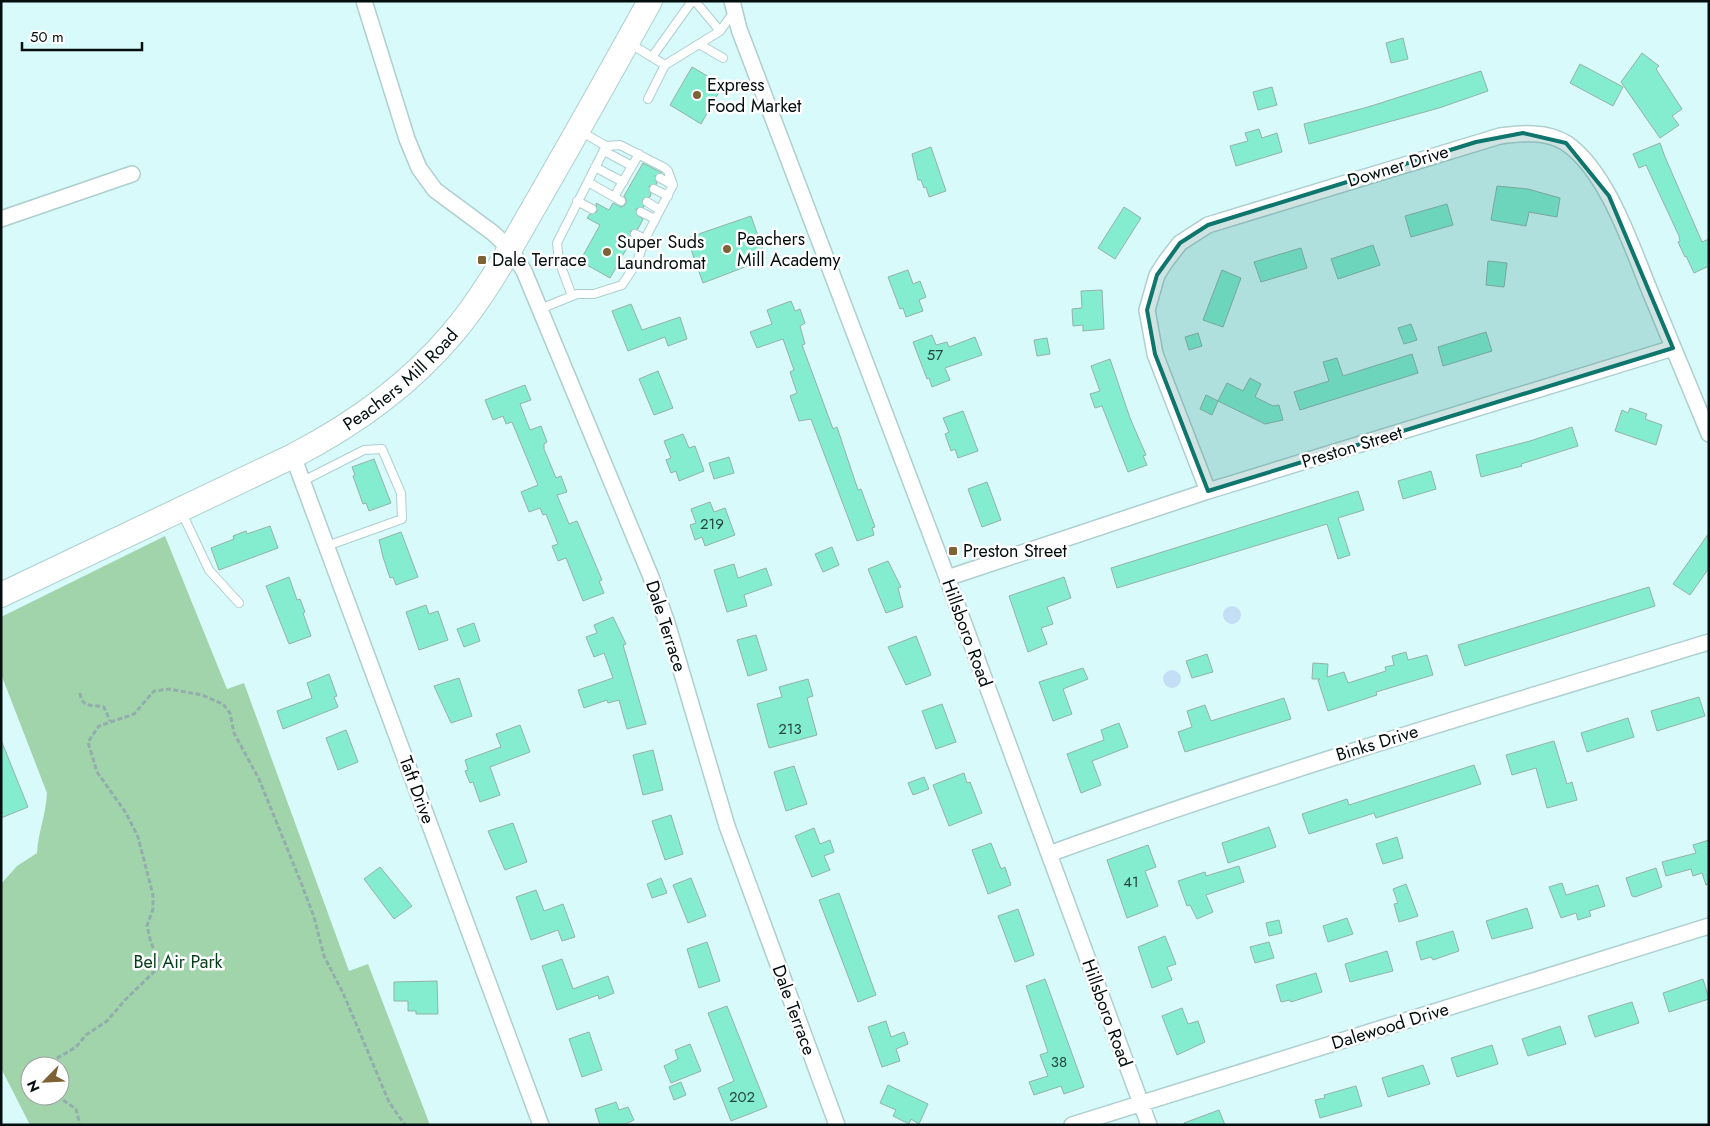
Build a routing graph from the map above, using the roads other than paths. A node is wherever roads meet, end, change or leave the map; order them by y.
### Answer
1 (364, 1) edge
2 (650, 1) edge
3 (693, 1) edge
4 (734, 6) edge
5 (720, 30) junction
6 (627, 42) junction
7 (699, 44) junction
8 (652, 57) junction
9 (723, 58) dead end
10 (665, 65) junction
11 (648, 99) dead end
12 (578, 130) junction
13 (605, 149) junction
14 (639, 154) junction
15 (595, 167) junction
16 (634, 169) junction
17 (132, 174) dead end
18 (660, 178) dead end
19 (588, 182) junction
20 (673, 184) junction
21 (623, 187) junction
22 (654, 189) dead end
23 (668, 196) junction
24 (577, 201) junction
25 (647, 202) dead end
26 (592, 210) dead end
27 (660, 210) junction
28 (641, 212) dead end
29 (1, 218) edge
30 (655, 220) junction
31 (635, 234) dead end
32 (645, 239) junction
33 (510, 249) junction
34 (572, 296) junction
35 (540, 309) junction
36 (1673, 348) junction
37 (1709, 434) edge
38 (294, 456) junction
39 (303, 481) junction
40 (1208, 491) junction
41 (180, 510) junction
42 (327, 546) junction
43 (947, 578) junction
44 (1, 595) edge
45 (239, 603) dead end
46 (1709, 642) edge
47 (1049, 854) junction
48 (1709, 926) edge
49 (1141, 1104) junction
50 (541, 1125) edge
51 (837, 1125) edge
52 (1072, 1125) edge
53 (1149, 1125) edge

1 - 33 street, Dale Terrace
2 - 6 main road, Peachers Mill Road
3 - 5 lane
3 - 8 lane
4 - 5 lane
4 - 43 street, Hillsboro Road
5 - 7 lane
6 - 8 lane
6 - 12 main road, Peachers Mill Road
7 - 9 lane
7 - 10 lane
8 - 10 lane
10 - 11 lane
12 - 13 lane
12 - 33 main road, Peachers Mill Road
13 - 14 lane
13 - 15 lane
13 - 16 lane
14 - 16 lane
14 - 20 lane
15 - 19 lane
15 - 21 lane
16 - 21 lane
17 - 29 street
18 - 20 lane
19 - 21 lane
19 - 24 lane
20 - 23 lane
22 - 23 lane
23 - 27 lane
24 - 26 lane
24 - 34 lane
25 - 27 lane
27 - 30 lane
28 - 30 lane
30 - 32 lane
31 - 32 lane
32 - 34 lane
33 - 35 street, Dale Terrace
33 - 38 main road, Peachers Mill Road
34 - 35 lane
35 - 51 street, Dale Terrace
36 - 37 street, Downer Drive
36 - 40 street, Preston Street
36 - 40 street, Downer Drive
38 - 39 street, Taft Drive
38 - 41 main road, Peachers Mill Road
39 - 42 street, Taft Drive
39 - 42 lane
40 - 43 street, Preston Street
41 - 44 main road, Peachers Mill Road
41 - 45 lane
42 - 50 street, Taft Drive
43 - 47 street, Hillsboro Road
46 - 47 street, Binks Drive
47 - 49 street, Hillsboro Road
48 - 49 street, Dalewood Drive
49 - 52 street, Dalewood Drive
49 - 53 street, Hillsboro Road

